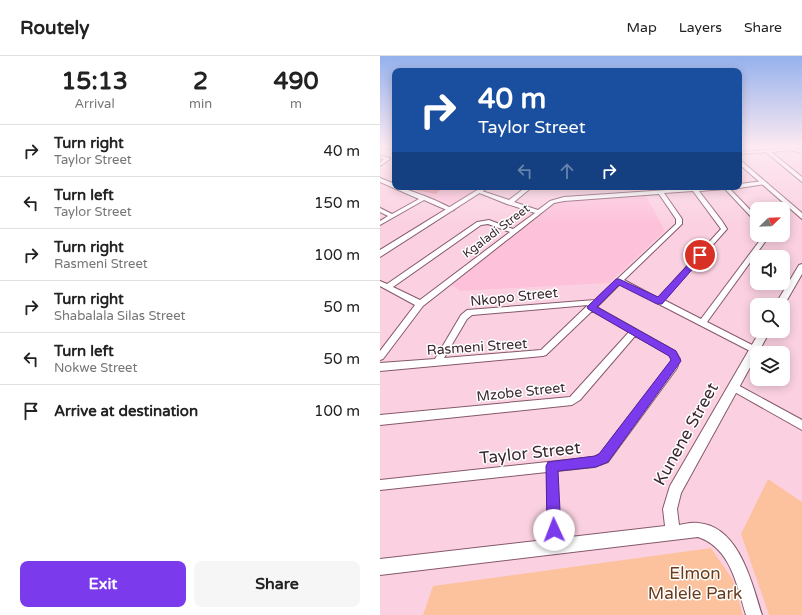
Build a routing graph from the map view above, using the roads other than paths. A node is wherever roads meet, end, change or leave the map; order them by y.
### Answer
1 (752, 172) edge
2 (792, 172) edge
3 (380, 180) edge
4 (802, 180) edge
5 (764, 183) junction
6 (392, 185) edge
7 (742, 186) edge
8 (404, 190) edge
9 (481, 190) edge
10 (485, 190) edge
11 (525, 190) edge
12 (695, 190) joint
13 (732, 190) edge
14 (660, 192) junction
15 (424, 198) junction
16 (509, 203) junction
17 (380, 210) edge
18 (451, 210) junction
19 (538, 212) junction
20 (750, 212) edge
21 (393, 216) junction
22 (802, 217) edge
23 (380, 223) edge
24 (514, 231) junction
25 (763, 242) edge
26 (380, 254) edge
27 (802, 266) edge
28 (619, 281) junction
29 (380, 283) edge
30 (387, 287) junction
31 (784, 298) edge
32 (660, 302) junction
33 (420, 304) junction
34 (594, 305) junction
35 (702, 322) junction
36 (634, 332) junction
37 (750, 347) edge
38 (380, 357) edge
39 (750, 359) edge
40 (437, 363) junction
41 (380, 367) edge
42 (734, 387) junction
43 (380, 420) edge
44 (802, 425) edge
45 (552, 466) junction
46 (380, 485) edge
47 (673, 532) junction
48 (554, 546) junction
49 (380, 567) edge
50 (754, 615) edge

1 - 5 street
2 - 4 street
3 - 6 street
5 - 7 street
5 - 22 street
8 - 15 street
9 - 18 street
10 - 16 street
11 - 16 street
12 - 14 street, Kgaladi Street
12 - 32 street
13 - 20 street
14 - 19 street, Kgaladi Street
14 - 28 street, Rasmeni Street
15 - 18 street
15 - 21 street
16 - 19 street
17 - 21 street
18 - 26 street
19 - 24 street, Kgaladi Street
21 - 23 street
24 - 30 street
24 - 33 street, Kgaladi Street
25 - 35 street
27 - 31 street
28 - 32 street
28 - 34 street, Rasmeni Street
29 - 30 street
30 - 33 street
32 - 35 street
33 - 38 street, Kgaladi Street
34 - 36 street, Taylor Street
34 - 40 street, Rasmeni Street
34 - 40 street, Nkopo Street
35 - 37 street
36 - 43 street, Mzobe Street
36 - 45 street, Taylor Street
39 - 42 street, Kunene Street
40 - 41 street, Rasmeni Street
42 - 44 street
42 - 47 street, Kunene Street
45 - 46 street, Taylor Street
45 - 48 street
47 - 48 street
47 - 50 street
48 - 49 street

